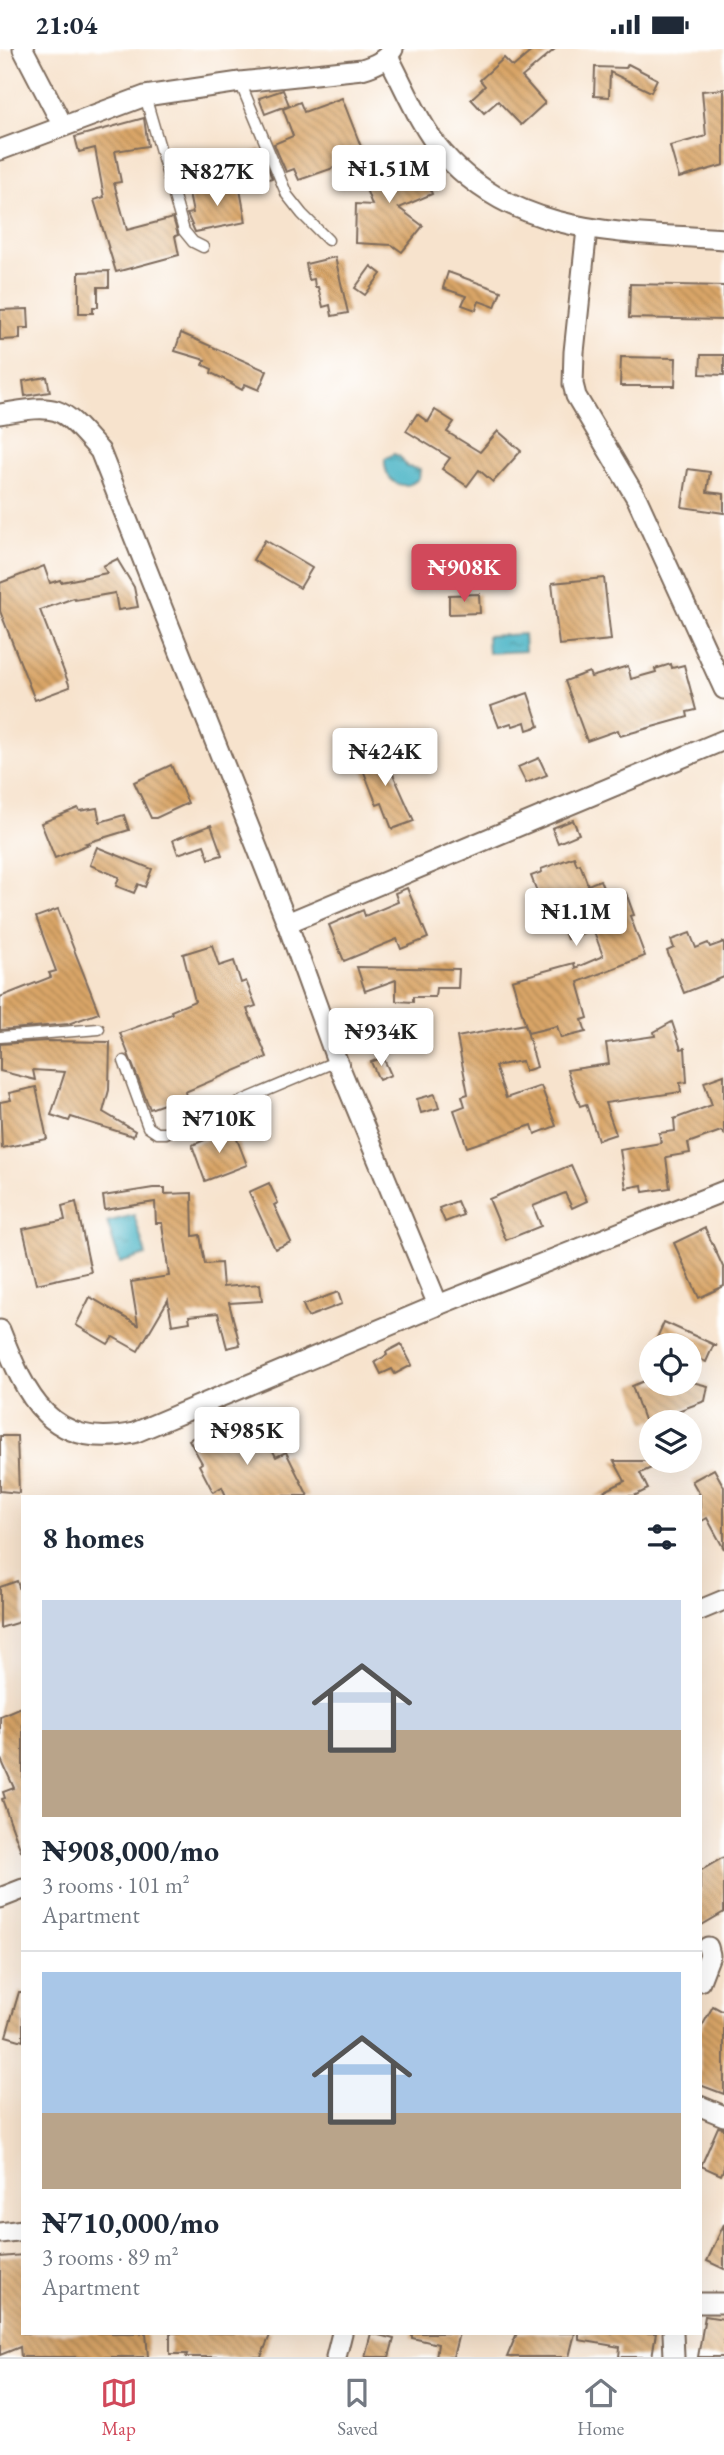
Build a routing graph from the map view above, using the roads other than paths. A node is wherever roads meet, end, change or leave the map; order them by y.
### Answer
1 (23, 49) edge
2 (391, 53) edge
3 (240, 82) junction
4 (145, 96) junction
5 (63, 126) junction
6 (0, 150) edge
7 (587, 229) junction
8 (724, 239) edge
9 (328, 240) dead end
10 (203, 247) dead end
11 (0, 414) edge
12 (724, 689) edge
13 (724, 740) edge
14 (287, 923) junction
15 (99, 1030) dead end
16 (0, 1037) edge
17 (124, 1061) dead end
18 (337, 1061) junction
19 (724, 1191) edge
20 (438, 1305) junction
21 (0, 1330) edge
22 (724, 1600) edge
23 (702, 1609) edge
24 (21, 1890) edge
25 (0, 1898) edge
26 (711, 1945) edge
27 (702, 1976) edge
28 (702, 2107) edge
29 (724, 2116) edge
30 (21, 2230) edge
31 (0, 2233) edge
32 (702, 2303) edge
33 (724, 2304) edge
34 (342, 2335) edge
35 (673, 2335) edge
36 (336, 2357) edge
37 (674, 2357) edge

1 - 5 street
2 - 3 street
2 - 7 street
3 - 4 street
3 - 9 lane
4 - 5 street
4 - 10 lane
5 - 6 street
7 - 8 street
7 - 12 street
11 - 14 street
13 - 14 street
14 - 18 street
15 - 16 lane
17 - 18 lane
18 - 20 street
19 - 20 street
20 - 21 street
22 - 23 street
24 - 25 street
26 - 27 street
28 - 29 street
30 - 31 street
32 - 33 street
34 - 36 street
35 - 37 street

